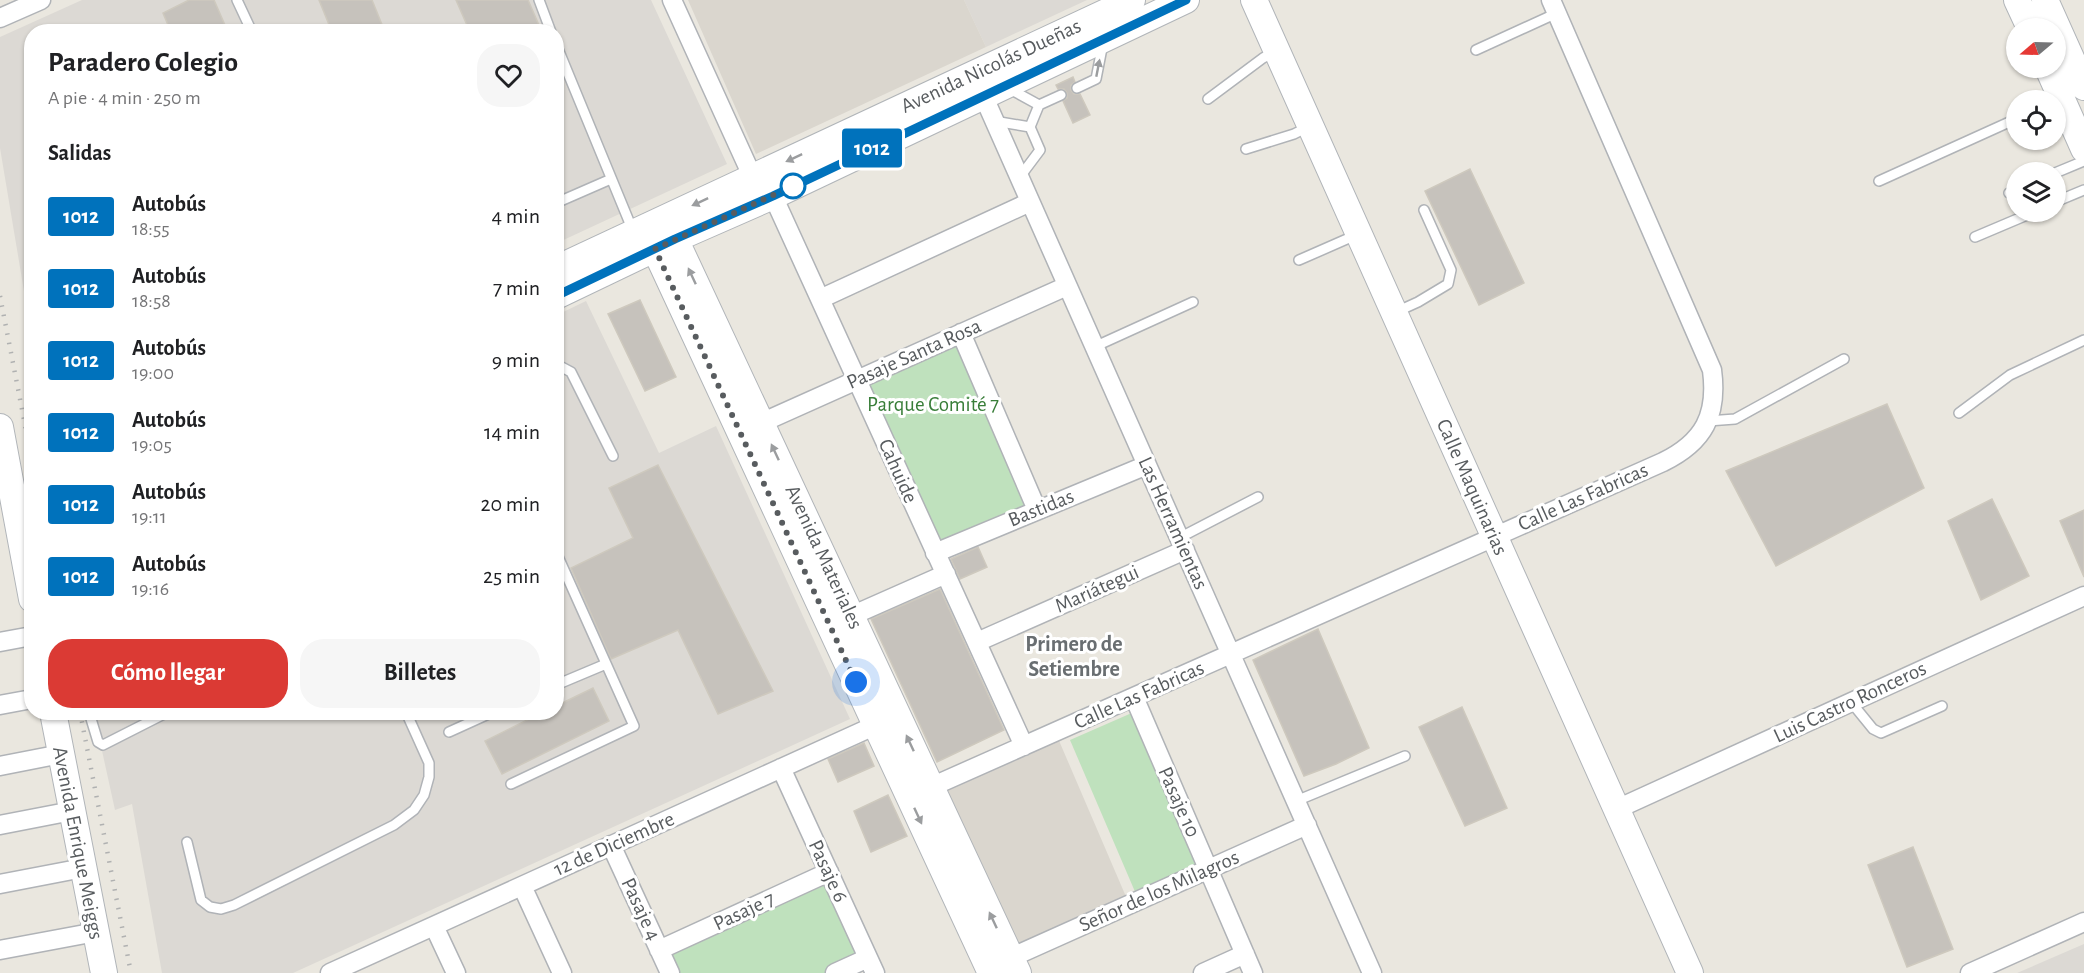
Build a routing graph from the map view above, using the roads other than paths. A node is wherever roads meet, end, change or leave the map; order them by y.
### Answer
1 (41, 0) edge
2 (237, 0) edge
3 (538, 0) edge
4 (672, 0) edge
5 (1132, 0) edge
6 (1186, 0) edge
7 (1254, 0) edge
8 (2017, 0) edge
9 (2045, 0) edge
10 (1554, 7) edge
11 (0, 18) edge
12 (2025, 18) edge
13 (248, 24) edge
14 (548, 24) edge
15 (1109, 27) junction
16 (1476, 50) dead end
17 (1276, 51) junction
18 (564, 64) edge
19 (986, 85) junction
20 (2084, 87) edge
21 (1077, 88) dead end
22 (1061, 95) dead end
23 (1208, 99) dead end
24 (1039, 105) junction
25 (2066, 114) edge
26 (994, 120) junction
27 (2006, 123) edge
28 (1311, 126) junction
29 (1030, 127) junction
30 (1246, 149) dead end
31 (2084, 149) edge
32 (2084, 161) edge
33 (2066, 169) edge
34 (753, 178) junction
35 (1019, 178) junction
36 (611, 179) junction
37 (1879, 181) dead end
38 (2084, 190) edge
39 (773, 196) junction
40 (2066, 197) edge
41 (564, 200) edge
42 (1030, 202) junction
43 (1424, 210) dead end
44 (2010, 222) edge
45 (634, 233) junction
46 (1359, 234) junction
47 (1975, 237) dead end
48 (665, 244) junction
49 (1299, 260) dead end
50 (564, 265) edge
51 (1067, 286) junction
52 (564, 292) edge
53 (820, 299) junction
54 (1193, 302) dead end
55 (1394, 312) junction
56 (961, 333) junction
57 (2084, 340) edge
58 (1094, 347) junction
59 (1844, 359) dead end
60 (564, 368) edge
61 (857, 379) junction
62 (1959, 412) dead end
63 (1708, 421) junction
64 (761, 423) junction
65 (0, 427) edge
66 (613, 456) dead end
67 (1147, 465) junction
68 (1258, 497) dead end
69 (1037, 510) junction
70 (17, 534) edge
71 (1494, 537) junction
72 (1182, 544) junction
73 (935, 553) junction
74 (24, 564) edge
75 (564, 570) edge
76 (946, 574) junction
77 (2084, 596) edge
78 (851, 616) junction
79 (24, 638) edge
80 (0, 642) edge
81 (977, 642) junction
82 (1231, 654) junction
83 (606, 664) junction
84 (564, 682) edge
85 (1134, 697) junction
86 (24, 700) edge
87 (1851, 702) junction
88 (0, 705) edge
89 (1942, 706) dead end
90 (55, 720) edge
91 (91, 720) edge
92 (152, 720) edge
93 (410, 720) edge
94 (476, 720) edge
95 (887, 721) junction
96 (449, 732) dead end
97 (1024, 746) junction
98 (61, 754) junction
99 (1405, 756) dead end
100 (0, 766) edge
101 (781, 768) junction
102 (511, 784) dead end
103 (931, 787) junction
104 (1296, 801) junction
105 (1617, 809) junction
106 (72, 811) junction
107 (0, 825) edge
108 (1307, 825) junction
109 (187, 842) dead end
110 (611, 845) junction
111 (83, 868) junction
112 (1208, 869) junction
113 (829, 872) junction
114 (0, 884) edge
115 (522, 886) junction
116 (2084, 922) edge
117 (434, 926) junction
118 (96, 932) junction
119 (0, 950) edge
120 (659, 950) junction
121 (1245, 954) junction
122 (872, 965) edge
123 (1006, 968) edge
124 (104, 973) edge
125 (330, 973) edge
126 (456, 973) edge
127 (562, 973) edge
128 (670, 973) edge
129 (835, 973) edge
130 (1203, 973) edge
131 (1253, 973) edge
132 (1372, 973) edge
133 (1690, 973) edge
134 (1970, 973) edge

1 - 11 street
2 - 13 lane
3 - 14 lane
4 - 34 street
5 - 15 street, Avenida Nicolás Dueñas
6 - 15 street
7 - 17 street, Calle Maquinarias
8 - 12 street
9 - 20 street
10 - 16 lane
10 - 63 street, Calle Las Fabricas
15 - 19 street, Avenida Nicolás Dueñas
21 -> 15 lane
17 - 23 lane
17 - 28 street, Calle Maquinarias
18 - 36 lane
19 - 24 lane
19 - 26 street, Las Herramientas
19 -> 34 street, Avenida Nicolás Dueñas
19 - 39 street, Avenida Nicolás Dueñas
22 - 24 lane
24 - 29 lane
25 - 31 street
26 - 29 lane
26 - 35 street, Las Herramientas
27 - 37 lane
28 - 30 lane
28 - 46 street, Calle Maquinarias
29 - 35 lane
32 - 33 lane
34 - 39 street
34 -> 45 street, Avenida Nicolás Dueñas
35 - 42 street, Las Herramientas
36 - 41 lane
36 - 45 lane
38 - 40 lane
39 - 48 street, Avenida Nicolás Dueñas
39 - 53 street, Cahuide
42 - 51 street, Las Herramientas
42 - 53 street
43 - 55 lane
44 - 47 lane
45 - 50 street, Avenida Nicolás Dueñas
46 - 49 lane
46 - 55 street, Calle Maquinarias
48 - 52 street, Avenida Nicolás Dueñas
64 -> 48 street, Avenida Materiales
48 - 95 street, Avenida Materiales
51 - 56 street, Pasaje Santa Rosa
51 - 58 street, Las Herramientas
53 - 61 street, Cahuide
54 - 58 lane
55 - 71 street, Calle Maquinarias
56 - 61 street, Pasaje Santa Rosa
56 - 69 street
57 - 62 lane
58 - 67 street, Las Herramientas
59 - 63 lane
60 - 66 lane
61 - 64 street, Pasaje Santa Rosa
61 - 73 street, Cahuide
63 - 71 street, Calle Las Fabricas
78 -> 64 street, Avenida Materiales
65 - 70 street
67 - 69 street, Bastidas
67 - 72 street, Las Herramientas
68 - 72 lane
69 - 73 street, Bastidas
70 - 74 street
71 - 82 street, Calle Las Fabricas
71 - 105 street, Calle Maquinarias
72 - 81 street, Mariátegui
72 - 82 street, Las Herramientas
73 - 76 street, Cahuide
75 - 83 lane
76 - 78 street
76 - 81 street, Cahuide
77 - 87 street, Luis Castro Ronceros
78 - 95 street, Avenida Materiales
79 - 80 street
81 - 97 street, Cahuide
82 - 85 street, Calle Las Fabricas
82 - 104 street, Las Herramientas
83 - 84 lane
83 - 102 lane
85 - 97 street, Calle Las Fabricas
85 - 112 street, Pasaje 10
86 - 88 street
87 - 89 lane
87 - 105 street, Luis Castro Ronceros
90 - 98 street, Avenida Enrique Meiggs
91 - 92 lane
93 - 109 lane
94 - 96 lane
95 - 101 street, 12 de Diciembre
103 -> 95 street, Avenida Materiales
95 -> 123 street, Avenida Materiales
97 - 103 street, Calle Las Fabricas
98 - 100 street
98 - 106 street, Avenida Enrique Meiggs
99 - 104 lane
101 - 110 street, 12 de Diciembre
101 - 113 street, Pasaje 6
123 -> 103 street, Avenida Materiales
104 - 108 street, Las Herramientas
105 - 133 street, Calle Maquinarias
106 - 107 street
106 - 111 street, Avenida Enrique Meiggs
108 - 112 street, Señor de los Milagros
108 - 132 street, Las Herramientas
110 - 115 street, 12 de Diciembre
110 - 120 street, Pasaje 4
111 - 114 street
111 - 118 street, Avenida Enrique Meiggs
112 - 121 street, Pasaje 10
112 - 123 street, Señor de los Milagros
113 - 120 street, Pasaje 7
113 - 122 street, Pasaje 6
115 - 117 street, 12 de Diciembre
115 - 127 street
116 - 134 street
117 - 125 street, 12 de Diciembre
117 - 126 street
118 - 119 street
118 - 124 street, Avenida Enrique Meiggs
120 - 128 street, Pasaje 4
121 - 130 street
121 - 131 street, Pasaje 10
122 - 129 street

